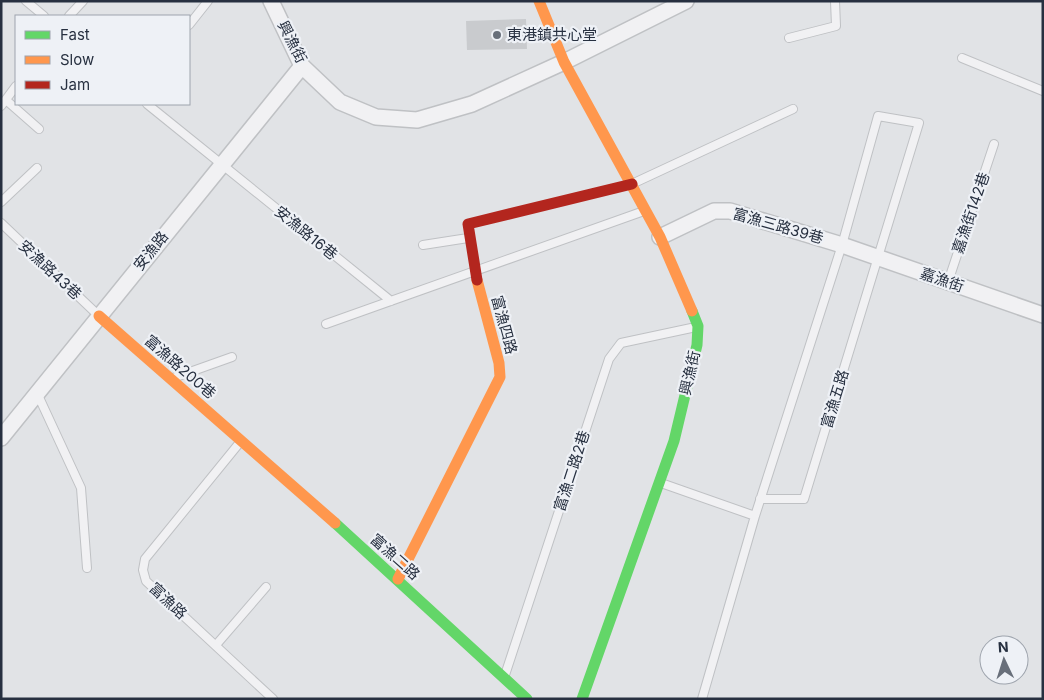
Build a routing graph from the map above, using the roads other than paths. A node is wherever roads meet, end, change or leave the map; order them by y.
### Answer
1 (26, 1) edge
2 (83, 1) edge
3 (208, 1) edge
4 (272, 1) edge
5 (539, 1) edge
6 (686, 1) edge
7 (835, 1) edge
8 (43, 15) edge
9 (70, 15) edge
10 (190, 24) edge
11 (789, 38) dead end
12 (962, 58) dead end
13 (564, 62) junction
14 (302, 66) junction
15 (15, 87) edge
16 (1043, 91) edge
17 (4, 103) edge
18 (148, 105) edge
19 (792, 109) dead end
20 (39, 129) dead end
21 (994, 144) dead end
22 (220, 165) junction
23 (37, 168) dead end
24 (632, 184) junction
25 (1, 202) edge
26 (646, 210) junction
27 (1, 223) edge
28 (660, 237) junction
29 (470, 238) junction
30 (423, 245) dead end
31 (842, 245) junction
32 (878, 258) junction
33 (474, 271) junction
34 (948, 282) junction
35 (391, 301) junction
36 (1043, 315) edge
37 (99, 316) junction
38 (326, 324) dead end
39 (698, 326) junction
40 (232, 357) dead end
41 (172, 379) junction
42 (37, 394) junction
43 (3, 432) edge
44 (241, 441) junction
45 (661, 483) junction
46 (760, 499) junction
47 (755, 516) junction
48 (87, 568) dead end
49 (398, 579) junction
50 (266, 587) dead end
51 (216, 645) junction
52 (504, 677) junction
53 (273, 699) edge
54 (527, 699) edge
55 (582, 699) edge
56 (702, 699) edge

1 - 8 lane
2 - 9 lane
3 - 10 lane
4 - 14 street, 興漁街
5 - 13 street, 興漁街
6 - 13 street, 興漁街
7 - 11 lane
12 - 16 lane
13 - 14 street, 興漁街
13 - 24 street, 興漁街
14 - 22 street, 安漁路
15 - 17 lane
17 - 20 lane
18 - 22 lane
19 - 24 lane
21 - 34 lane, 嘉漁街142巷
22 - 35 lane, 安漁路16巷
22 - 37 street, 安漁路
23 - 25 lane
24 - 26 street, 興漁街
24 - 29 street
26 - 28 street, 興漁街
26 - 33 lane
27 - 37 lane, 安漁路43巷
28 - 31 street, 富漁三路39巷
28 - 39 street, 興漁街
29 - 30 lane
29 - 33 street, 富漁四路
31 - 32 street, 嘉漁街
31 - 32 lane
31 - 46 lane
32 - 34 street, 嘉漁街
32 - 46 lane, 富漁五路
33 - 35 lane
33 - 49 street, 富漁四路
34 - 36 street, 嘉漁街
35 - 38 lane
37 - 41 street, 富漁路200巷
37 - 42 street, 安漁路
39 - 45 street, 興漁街
39 - 52 lane, 富漁二路2巷
40 - 41 lane
41 - 44 street, 富漁路200巷
42 - 43 street, 安漁路
42 - 48 lane
44 - 49 street, 富漁二路
44 - 51 lane, 富漁路
45 - 47 lane
45 - 55 street, 興漁街
46 - 47 lane
47 - 56 lane
49 - 52 street, 富漁二路
50 - 51 lane
51 - 53 lane, 富漁路
52 - 54 street, 富漁二路

